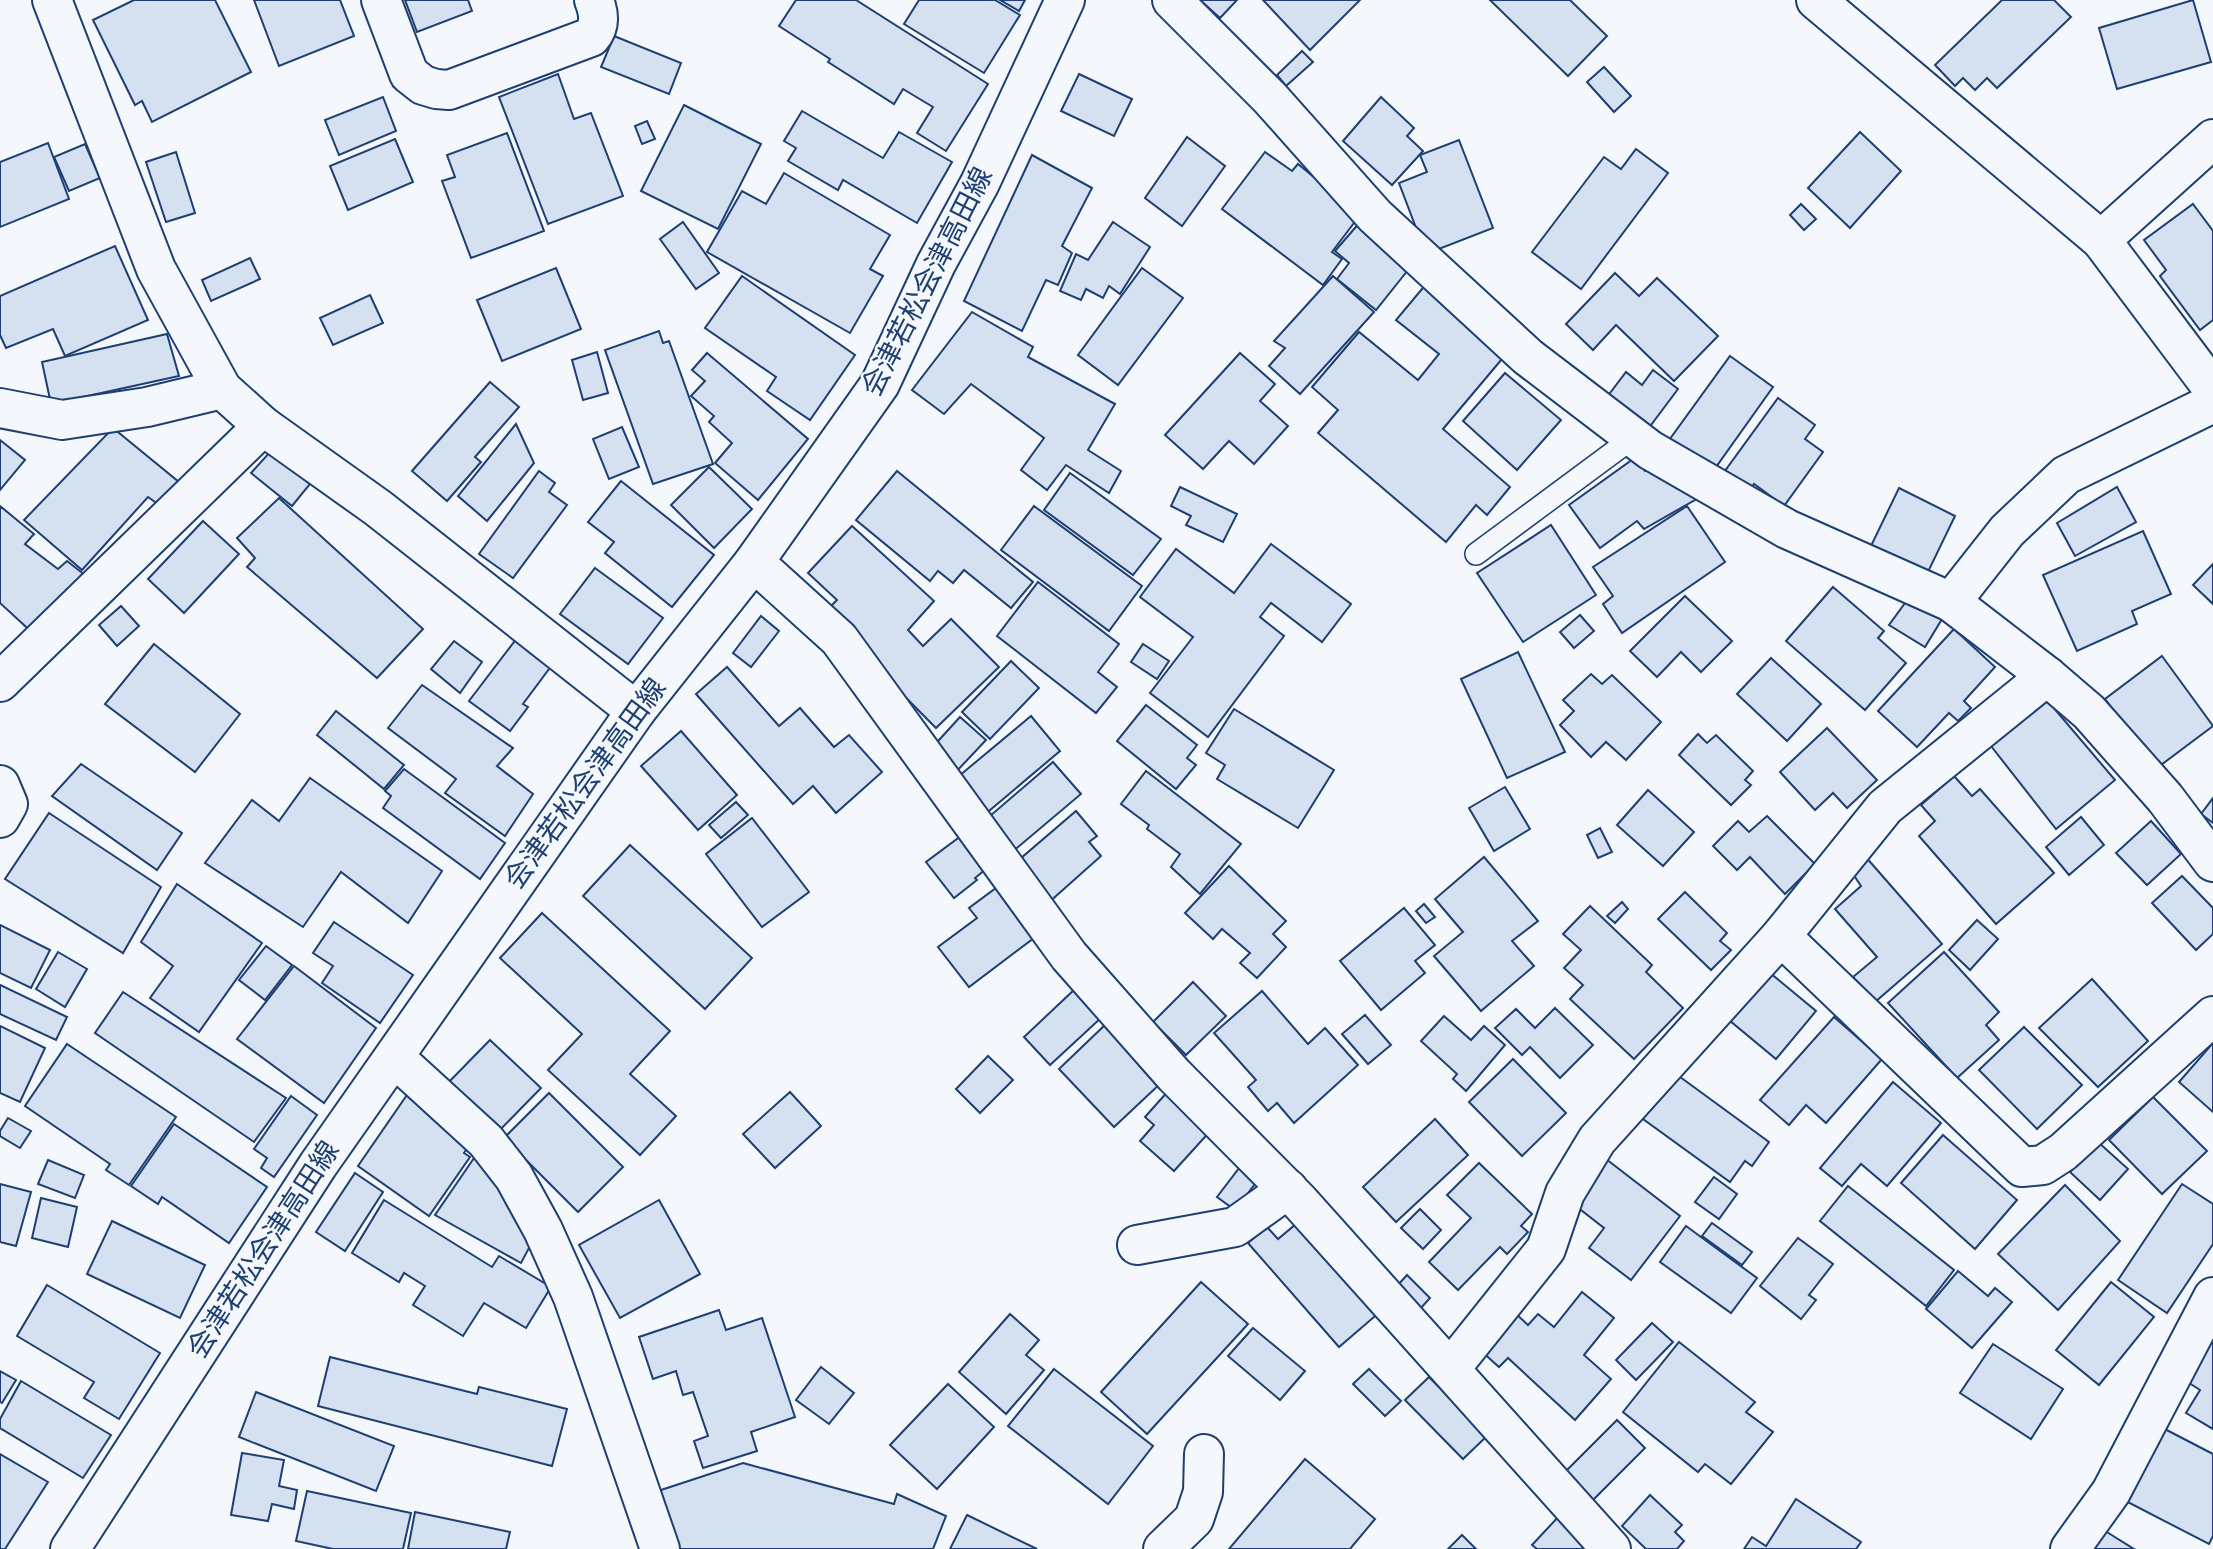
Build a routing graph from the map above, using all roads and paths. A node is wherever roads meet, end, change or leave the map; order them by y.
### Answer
1 (52, 0) edge
2 (381, 0) edge
3 (594, 0) edge
4 (1065, 0) edge
5 (1172, 0) edge
6 (1816, 0) edge
7 (2213, 139) edge
8 (2101, 240) junction
9 (222, 389) junction
10 (2213, 389) edge
11 (2213, 403) edge
12 (0, 408) edge
13 (263, 426) junction
14 (1634, 437) junction
15 (1476, 554) dead end
16 (754, 562) junction
17 (1951, 602) junction
18 (2047, 676) junction
19 (0, 682) edge
20 (636, 711) junction
21 (0, 785) edge
22 (0, 818) edge
23 (2213, 862) edge
24 (1781, 936) junction
25 (2213, 1016) edge
26 (394, 1057) junction
27 (1288, 1189) junction
28 (1137, 1245) dead end
29 (2213, 1297) edge
30 (1451, 1368) junction
31 (1204, 1454) dead end
32 (70, 1549) edge
33 (660, 1549) edge
34 (1163, 1549) edge
35 (1611, 1549) edge
36 (2070, 1549) edge

1 - 9 street
2 - 3 street
4 - 16 street, 会津若松会津高田線
5 - 14 street
6 - 8 street
7 - 8 street
8 - 10 street
9 - 12 street
9 - 13 street
11 - 17 street
13 - 19 street
13 - 20 street
14 - 15 lane
14 - 17 street
16 - 20 street, 会津若松会津高田線
16 - 27 street
17 - 18 street
18 - 23 street
18 - 24 street
20 - 26 street, 会津若松会津高田線
21 - 22 street
24 - 25 street
24 - 30 street
26 - 32 street, 会津若松会津高田線
26 - 33 street
27 - 28 street
27 - 30 street
29 - 36 street
30 - 35 street
31 - 34 street

